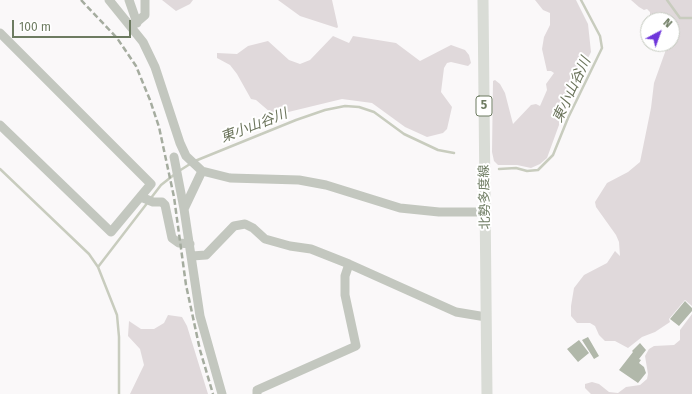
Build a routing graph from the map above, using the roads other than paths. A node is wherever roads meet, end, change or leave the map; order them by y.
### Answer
1 (108, 0) edge
2 (130, 0) edge
3 (146, 0) edge
4 (483, 0) edge
5 (134, 25) junction
6 (0, 33) edge
7 (0, 125) edge
8 (175, 162) dead end
9 (199, 169) junction
10 (142, 198) junction
11 (184, 209) junction
12 (485, 212) junction
13 (190, 244) junction
14 (192, 256) junction
15 (349, 264) junction
16 (486, 317) junction
17 (222, 394) edge
18 (257, 394) edge
19 (487, 394) edge

1 - 5 street
2 - 5 street
3 - 5 street
4 - 12 main road, 北勢多度線 / 5
5 - 9 street
6 - 10 street
7 - 10 street
8 - 11 street
9 - 11 street
9 - 12 street
10 - 13 street
11 - 13 street
12 - 16 main road, 北勢多度線 / 5
13 - 14 street
14 - 15 street
14 - 17 street
15 - 16 street
15 - 18 street
16 - 19 main road, 北勢多度線 / 5

